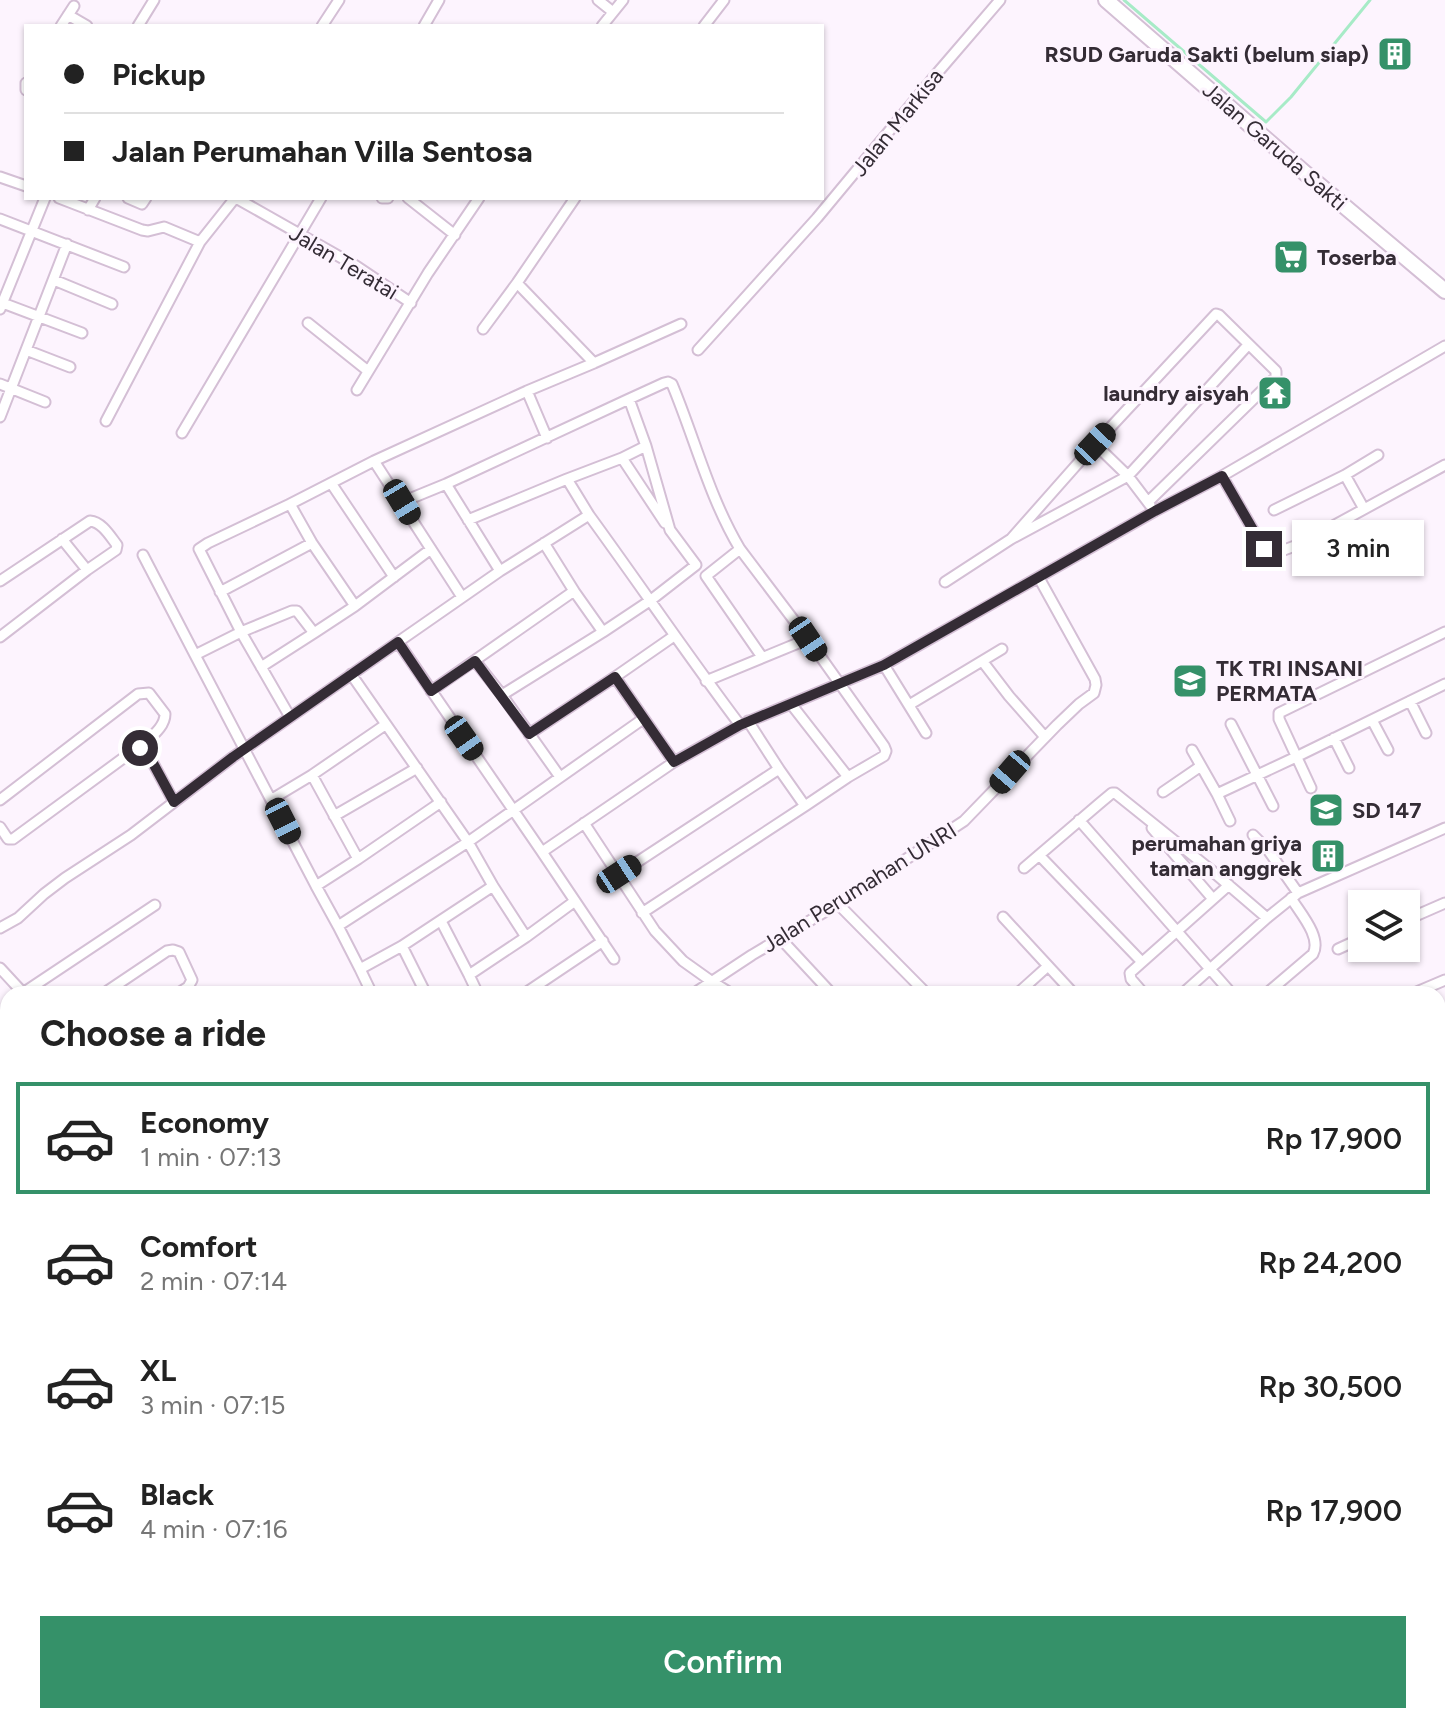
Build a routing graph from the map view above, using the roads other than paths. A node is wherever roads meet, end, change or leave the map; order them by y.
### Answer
1 (154, 0) edge
2 (339, 0) edge
3 (439, 0) edge
4 (598, 0) edge
5 (623, 0) edge
6 (724, 0) edge
7 (1000, 0) edge
8 (1106, 0) edge
9 (613, 12) junction
10 (62, 24) edge
11 (85, 24) edge
12 (139, 24) edge
13 (323, 24) edge
14 (425, 24) edge
15 (604, 24) edge
16 (706, 24) edge
17 (0, 177) edge
18 (24, 185) edge
19 (44, 200) edge
20 (64, 200) edge
21 (94, 200) edge
22 (233, 200) edge
23 (238, 200) edge
24 (320, 200) edge
25 (411, 200) edge
26 (478, 200) edge
27 (574, 200) edge
28 (88, 210) junction
29 (0, 219) edge
30 (32, 230) junction
31 (299, 235) junction
32 (455, 235) junction
33 (200, 242) junction
34 (67, 244) junction
35 (124, 267) dead end
36 (54, 280) junction
37 (517, 283) junction
38 (1445, 291) edge
39 (411, 303) junction
40 (112, 304) dead end
41 (1, 305) edge
42 (39, 316) junction
43 (308, 323) dead end
44 (681, 324) dead end
45 (483, 329) dead end
46 (82, 333) dead end
47 (1248, 345) junction
48 (1445, 346) edge
49 (26, 350) junction
50 (698, 350) dead end
51 (594, 363) junction
52 (70, 367) dead end
53 (368, 371) junction
54 (0, 384) edge
55 (12, 389) junction
56 (357, 390) dead end
57 (527, 391) junction
58 (629, 399) junction
59 (45, 402) dead end
60 (0, 417) edge
61 (106, 421) dead end
62 (182, 433) dead end
63 (547, 438) junction
64 (1095, 444) junction
65 (646, 446) junction
66 (1378, 455) dead end
67 (622, 458) junction
68 (374, 461) junction
69 (1445, 465) edge
70 (1345, 475) junction
71 (1128, 476) junction
72 (1222, 476) junction
73 (567, 479) junction
74 (331, 483) junction
75 (446, 484) junction
76 (402, 502) junction
77 (1148, 502) junction
78 (290, 504) junction
79 (1364, 509) junction
80 (1274, 510) dead end
81 (1155, 511) junction
82 (589, 515) junction
83 (468, 520) junction
84 (670, 530) junction
85 (62, 539) junction
86 (1011, 539) junction
87 (312, 543) junction
88 (544, 543) junction
89 (431, 549) junction
90 (740, 549) junction
91 (143, 555) dead end
92 (696, 565) junction
93 (87, 570) junction
94 (500, 571) junction
95 (706, 576) junction
96 (394, 577) junction
97 (1039, 578) junction
98 (0, 581) edge
99 (945, 582) dead end
100 (574, 591) junction
101 (220, 592) junction
102 (462, 597) junction
103 (651, 600) junction
104 (355, 606) junction
105 (241, 632) junction
106 (603, 632) junction
107 (1445, 632) edge
108 (314, 633) junction
109 (1, 634) edge
110 (674, 636) junction
111 (808, 639) junction
112 (398, 642) junction
113 (1002, 649) dead end
114 (195, 655) junction
115 (762, 657) junction
116 (475, 661) junction
117 (983, 662) junction
118 (884, 665) junction
119 (261, 667) junction
120 (351, 674) junction
121 (615, 677) junction
122 (706, 681) junction
123 (838, 684) junction
124 (1445, 684) edge
125 (431, 691) junction
126 (502, 695) junction
127 (1410, 701) junction
128 (791, 704) junction
129 (909, 705) junction
130 (290, 717) junction
131 (643, 719) junction
132 (1372, 720) junction
133 (744, 723) junction
134 (1231, 724) dead end
135 (385, 725) junction
136 (926, 733) dead end
137 (1426, 733) dead end
138 (529, 734) junction
139 (1045, 737) junction
140 (1334, 738) junction
141 (140, 748) junction
142 (245, 748) junction
143 (1192, 750) dead end
144 (1388, 750) dead end
145 (1296, 757) junction
146 (674, 762) junction
147 (1201, 766) junction
148 (417, 768) junction
149 (1349, 768) dead end
150 (779, 769) junction
151 (312, 775) junction
152 (1257, 776) junction
153 (560, 777) junction
154 (848, 777) junction
155 (1311, 788) dead end
156 (1163, 792) dead end
157 (1221, 792) junction
158 (272, 799) junction
159 (0, 800) edge
160 (174, 802) junction
161 (441, 802) junction
162 (805, 806) junction
163 (1273, 806) dead end
164 (513, 810) junction
165 (1140, 813) junction
166 (334, 816) junction
167 (1079, 820) junction
168 (1230, 821) dead end
169 (584, 823) junction
170 (0, 827) edge
171 (1445, 828) edge
172 (1253, 835) dead end
173 (468, 842) junction
174 (542, 852) junction
175 (1039, 855) junction
176 (358, 859) junction
177 (1024, 868) dead end
178 (619, 874) junction
179 (1229, 885) junction
180 (316, 886) junction
181 (493, 886) junction
182 (1295, 896) junction
183 (1213, 899) junction
184 (575, 901) junction
185 (1445, 903) edge
186 (838, 904) junction
187 (155, 905) dead end
188 (642, 913) junction
189 (1420, 914) edge
190 (1003, 917) dead end
191 (1267, 918) junction
192 (441, 921) junction
193 (338, 926) junction
194 (0, 928) edge
195 (1177, 932) junction
196 (526, 937) junction
197 (780, 938) junction
198 (603, 941) junction
199 (1348, 944) edge
200 (402, 946) junction
201 (1338, 949) dead end
202 (614, 959) dead end
203 (1141, 961) junction
204 (1048, 966) junction
205 (0, 968) edge
206 (1210, 968) junction
207 (360, 969) junction
208 (469, 975) junction
209 (711, 981) junction
210 (16, 986) edge
211 (35, 986) edge
212 (115, 986) edge
213 (189, 986) edge
214 (368, 986) edge
215 (422, 986) edge
216 (474, 986) edge
217 (536, 986) edge
218 (704, 986) edge
219 (719, 986) edge
220 (825, 986) edge
221 (919, 986) edge
222 (1026, 986) edge
223 (1067, 986) edge
224 (1138, 986) edge
225 (1191, 986) edge
226 (1225, 986) edge
227 (1275, 986) edge

1 - 12 street
2 - 13 street
3 - 14 street
4 - 9 street
5 - 9 street
6 - 16 street
7 - 50 street, Jalan Markisa
8 - 38 highway, Jalan Garuda Sakti
9 - 15 street
10 - 11 street
17 - 18 street
19 - 30 street
20 - 28 street
21 - 28 street
22 - 33 street
23 - 31 street, Jalan Teratai
24 - 31 street
25 - 32 street
26 - 32 street
27 - 37 street
28 - 33 street
29 - 30 street
30 - 34 street
30 - 41 street
31 - 39 street, Jalan Teratai
31 - 62 street
32 - 39 street
33 - 61 street
34 - 35 street
34 - 36 street
36 - 40 street
36 - 42 street
37 - 45 street
37 - 51 street
39 - 53 street
41 - 42 street
42 - 46 street
42 - 49 street
43 - 53 street
44 - 51 street
47 - 64 street
47 - 71 street
47 - 77 street
48 - 72 street
49 - 52 street
49 - 55 street
51 - 57 street
53 - 56 street
54 - 55 street
55 - 59 street
55 - 60 street
57 - 63 street
57 - 68 street
58 - 63 street
58 - 65 street
58 - 90 street
63 - 75 street
64 - 71 street
64 - 86 street
65 - 67 street
65 - 84 street
66 - 70 street
67 - 73 street
67 - 84 street
68 - 74 street
68 - 76 street
69 - 79 street
70 - 79 street
70 - 80 street
71 - 77 street
71 - 86 street
72 - 79 street
72 - 81 street
73 - 82 street
73 - 83 street
74 - 78 street
74 - 96 street
75 - 76 street
75 - 83 street
76 - 89 street
77 - 81 street
78 - 87 street
78 - 101 street
81 - 97 street
82 - 88 street
82 - 103 street
83 - 94 street
84 - 92 street
85 - 93 street
85 - 93 street
85 - 98 street
86 - 99 street
87 - 101 street
87 - 104 street
88 - 94 street
88 - 100 street
89 - 96 street
89 - 102 street
90 - 95 street
90 - 111 street
91 - 114 street
92 - 95 street
92 - 103 street
93 - 109 street
94 - 102 street
95 - 115 street
96 - 104 street
97 - 118 street
97 - 139 street, Jalan Perumahan UNRI
100 - 106 street
100 - 116 street
101 - 105 street
102 - 112 street
103 - 106 street
103 - 110 street
104 - 108 street
105 - 108 street
105 - 114 street
105 - 119 street
106 - 126 street
107 - 145 street
108 - 119 street
110 - 121 street
110 - 122 street
111 - 115 street
111 - 123 street
112 - 120 street
112 - 125 street
113 - 117 street
114 - 142 street
115 - 122 street
116 - 125 street
116 - 126 street
117 - 129 street
117 - 139 street
118 - 123 street
118 - 129 street
119 - 130 street
120 - 130 street
120 - 135 street
121 - 131 street
121 - 138 street
122 - 133 street
123 - 128 street
123 - 154 street
124 - 127 street
125 - 164 street
126 - 138 street
127 - 132 street
127 - 137 street
128 - 133 street
128 - 154 street
129 - 136 street
130 - 142 street
131 - 146 street
131 - 153 street
132 - 140 street
132 - 144 street
133 - 146 street
133 - 150 street
134 - 152 street
135 - 148 street
135 - 151 street
138 - 153 street
139 - 186 street, Jalan Perumahan UNRI
140 - 145 street
140 - 149 street
141 - 159 street
141 - 160 street
141 - 170 street
142 - 158 street
142 - 160 street
143 - 147 street
145 - 152 street
145 - 155 street
146 - 169 street
147 - 156 street
147 - 157 street
148 - 161 street
148 - 166 street
150 - 162 street
150 - 178 street
151 - 158 street
151 - 166 street
152 - 157 street
152 - 163 street
153 - 164 street
154 - 162 street
157 - 168 street
158 - 180 street
160 - 194 street
161 - 173 street
161 - 176 street
162 - 188 street
164 - 173 street
164 - 174 street
165 - 167 street
165 - 179 street
165 - 183 street
166 - 176 street
167 - 175 street
167 - 195 street
169 - 174 street
169 - 178 street
171 - 182 street
172 - 182 street
173 - 181 street
173 - 193 street
174 - 184 street
175 - 177 street
175 - 203 street
176 - 180 street
178 - 188 street
179 - 183 street
179 - 191 street
180 - 193 street
181 - 192 street
181 - 196 street
182 - 191 street
182 - 227 street
183 - 195 street
184 - 196 street
184 - 198 street
185 - 189 street
186 - 197 street, Jalan Perumahan UNRI
186 - 221 street
187 - 211 street
188 - 209 street
190 - 204 street
191 - 206 street
192 - 200 street
192 - 208 street
193 - 207 street
195 - 203 street
195 - 206 street
196 - 208 street
197 - 209 street, Jalan Perumahan UNRI
197 - 220 street
198 - 202 street
198 - 217 street
199 - 201 street
200 - 207 street
200 - 215 street
203 - 224 street
204 - 222 street
204 - 223 street
205 - 210 street
206 - 225 street
206 - 226 street
207 - 214 street
208 - 216 street
209 - 218 street, Jalan Perumahan UNRI
209 - 219 street
212 - 213 street

